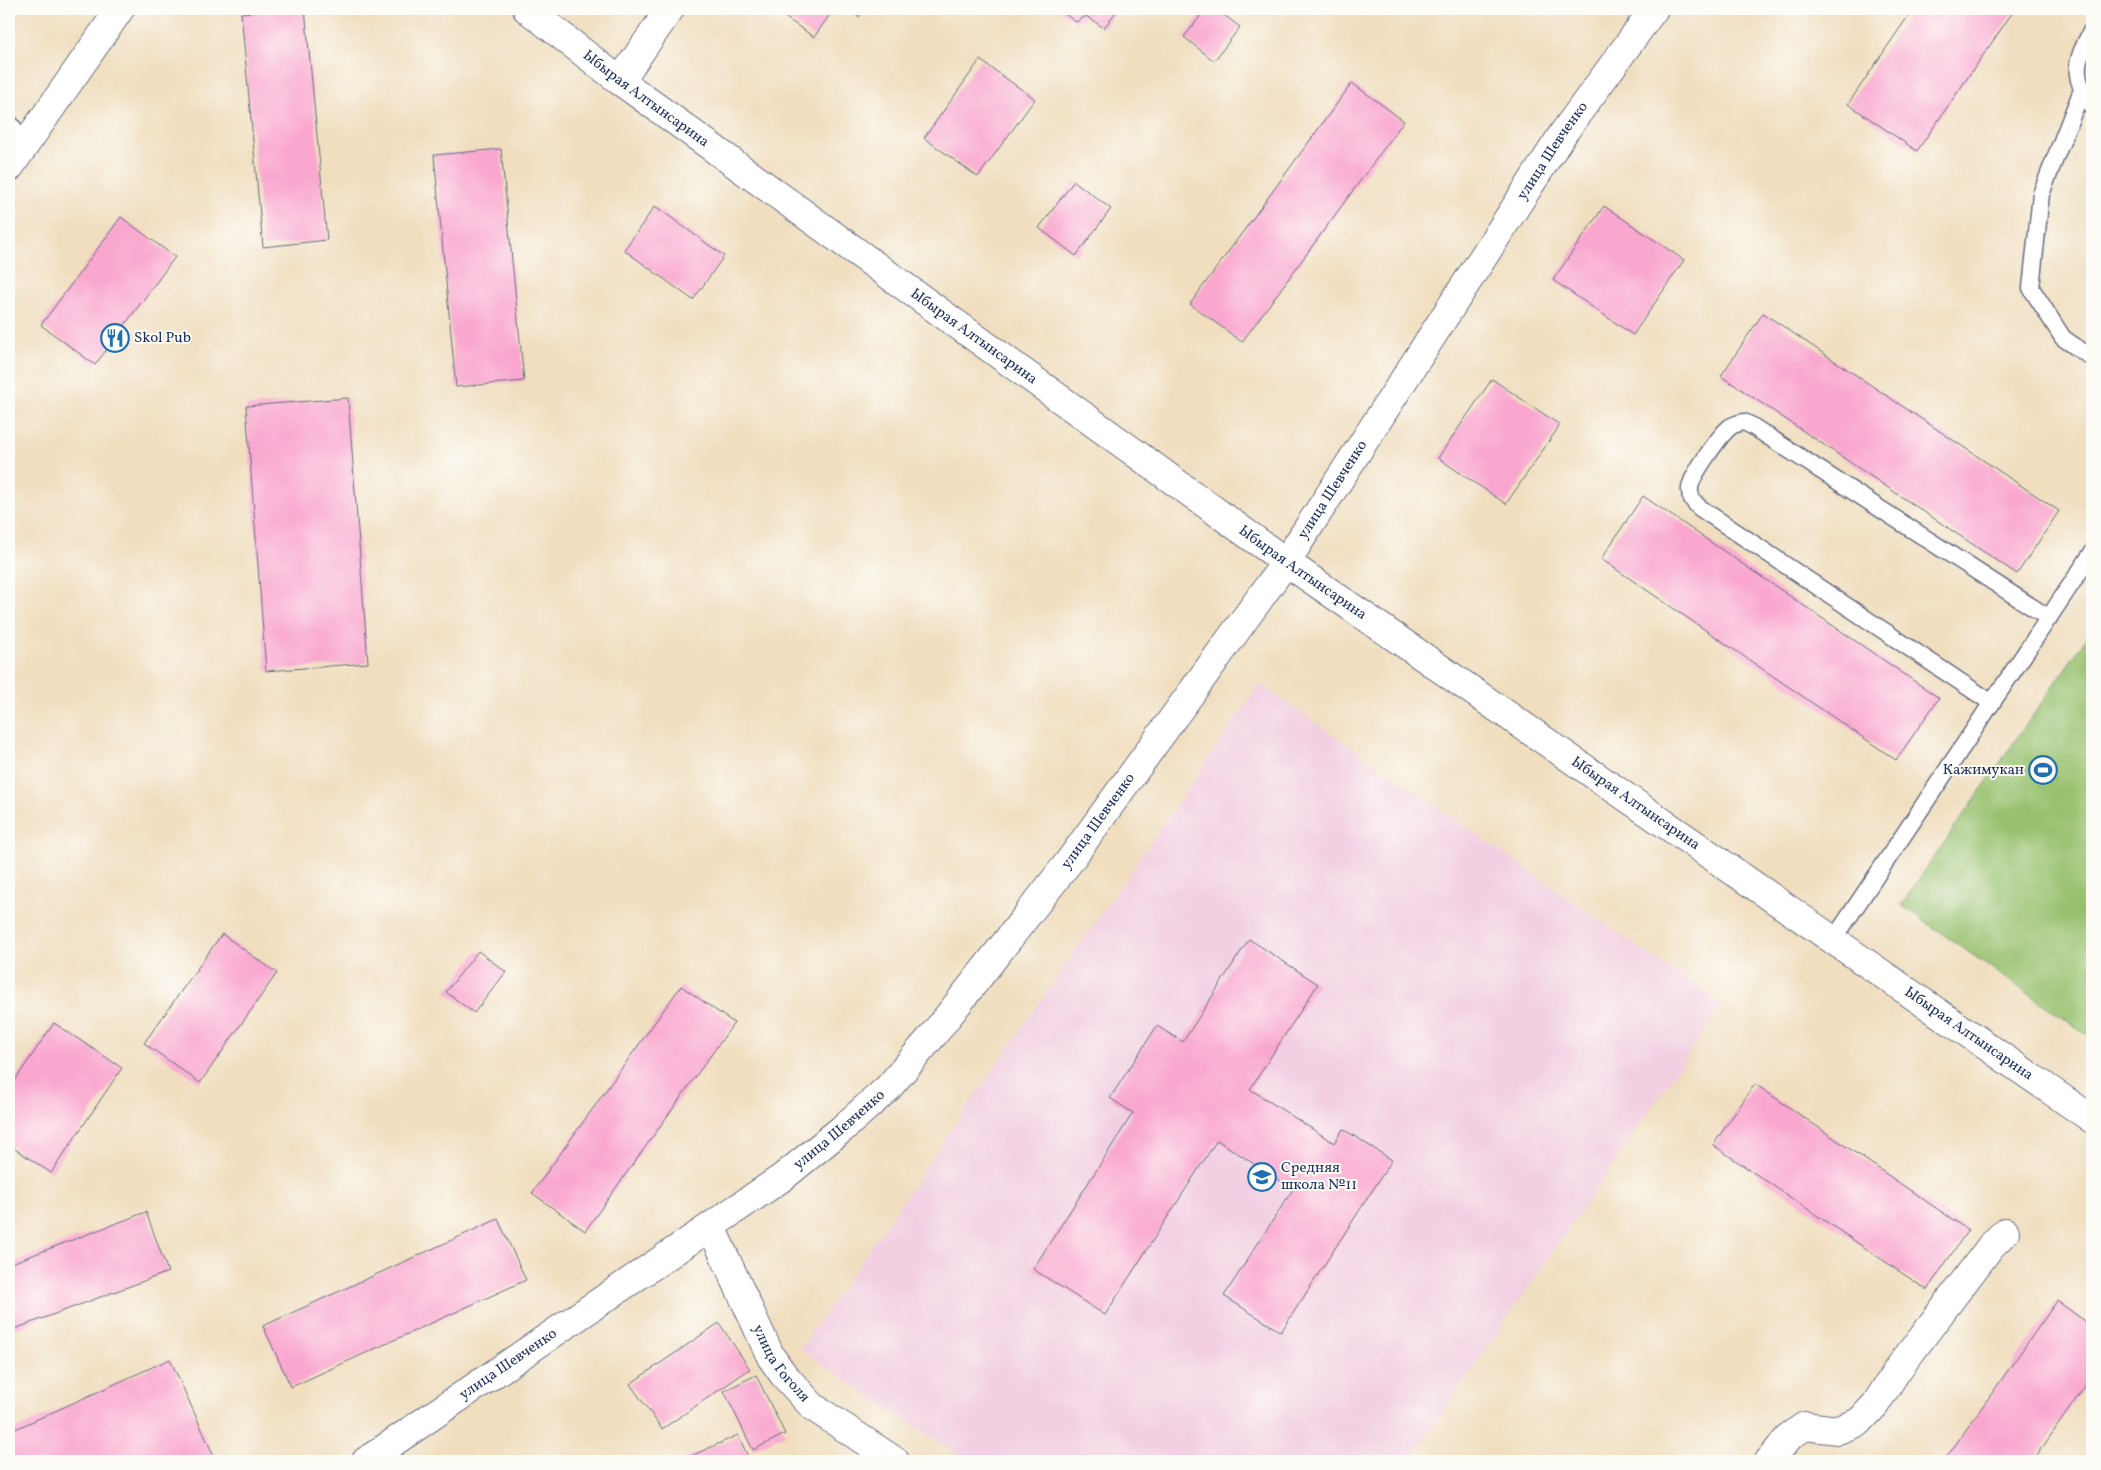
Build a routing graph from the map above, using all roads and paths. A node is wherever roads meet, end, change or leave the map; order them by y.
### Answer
1 (120, 9) edge
2 (526, 9) edge
3 (670, 9) edge
4 (1654, 9) edge
5 (2092, 30) edge
6 (620, 80) junction
7 (2082, 90) junction
8 (2092, 107) edge
9 (9, 122) edge
10 (25, 143) junction
11 (9, 168) edge
12 (2092, 358) edge
13 (2092, 553) edge
14 (1286, 562) junction
15 (2049, 618) junction
16 (1992, 703) junction
17 (1834, 939) junction
18 (2092, 1119) edge
19 (711, 1227) junction
20 (2005, 1232) dead end
21 (366, 1461) edge
22 (895, 1461) edge
23 (1769, 1461) edge

1 - 10 street
2 - 6 street, Ыбырая Алтынсарина
3 - 6 street
4 - 14 street, улица Шевченко
5 - 7 lane
6 - 14 street, Ыбырая Алтынсарина
7 - 8 lane
7 - 12 lane
9 - 10 lane
10 - 11 street
13 - 15 lane
14 - 17 street, Ыбырая Алтынсарина
14 - 19 street, улица Шевченко
15 - 16 lane
15 - 16 lane
16 - 17 lane
17 - 18 street, Ыбырая Алтынсарина
19 - 21 street, улица Шевченко
19 - 22 street, улица Гоголя
20 - 23 street

